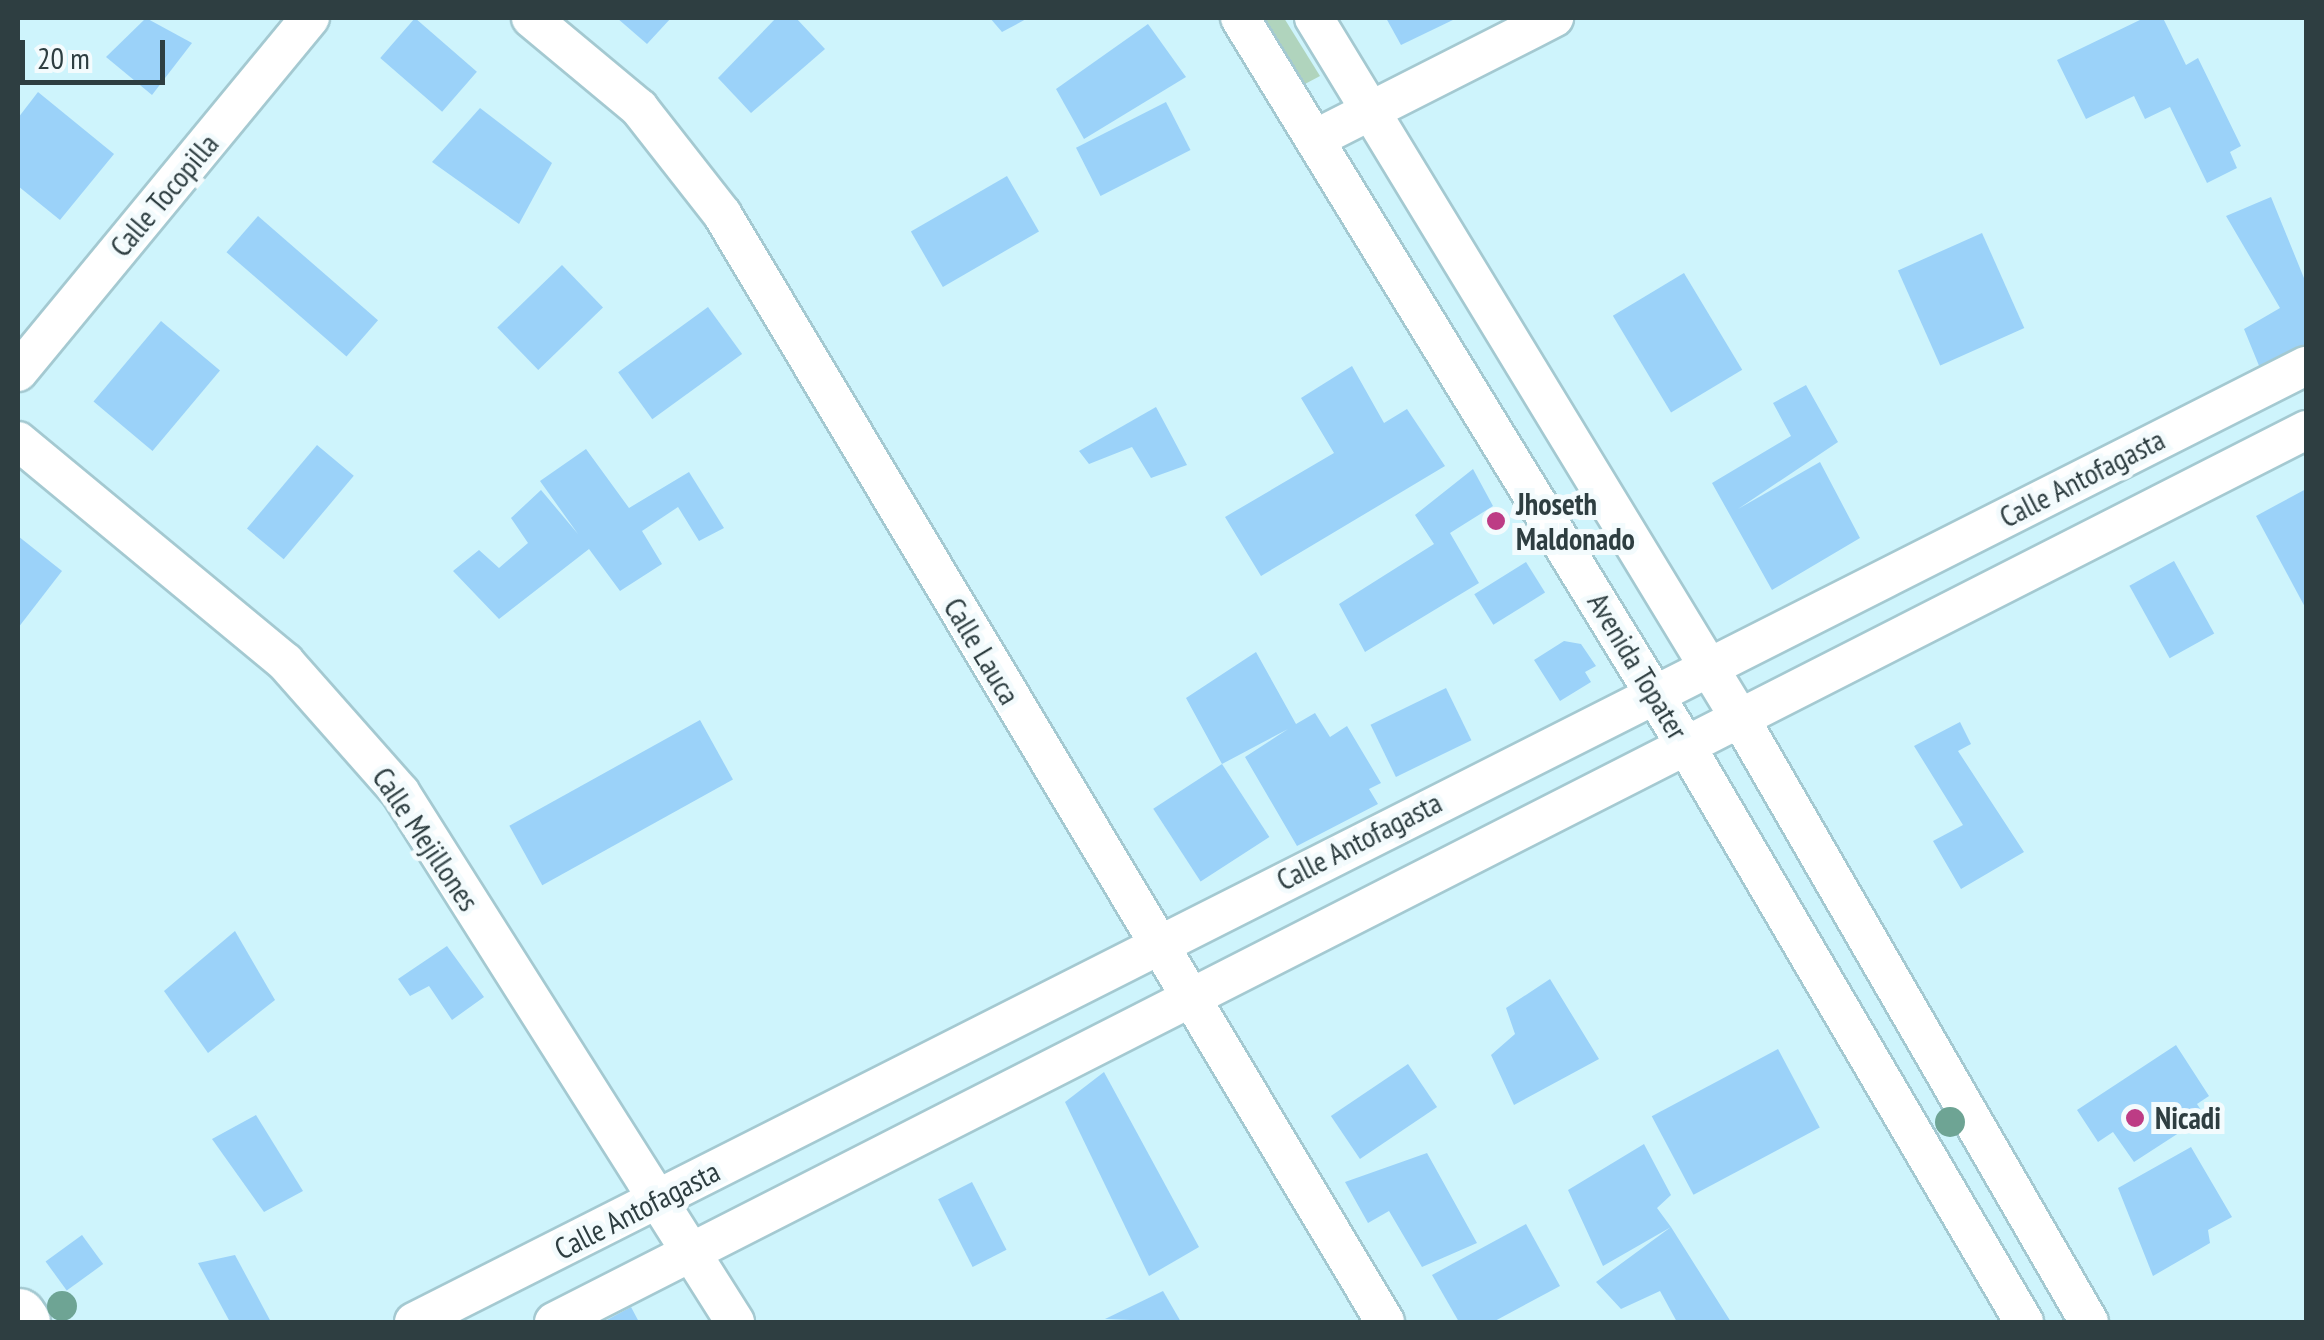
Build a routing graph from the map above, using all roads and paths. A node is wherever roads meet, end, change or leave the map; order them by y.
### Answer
1 (310, 18) edge
2 (531, 18) edge
3 (1240, 18) edge
4 (1314, 18) edge
5 (1554, 18) edge
6 (1368, 110) junction
7 (1317, 138) junction
8 (2306, 366) edge
9 (18, 372) edge
10 (2306, 430) edge
11 (18, 441) edge
12 (1707, 665) junction
13 (1654, 692) junction
14 (1742, 722) junction
15 (1686, 746) junction
16 (1156, 943) junction
17 (1190, 1002) junction
18 (658, 1200) junction
19 (692, 1253) junction
20 (414, 1322) edge
21 (554, 1322) edge
22 (735, 1322) edge
23 (1385, 1322) edge
24 (2024, 1322) edge
25 (2089, 1322) edge

1 - 9 street, Calle Tocopilla
2 - 16 street, Calle Lauca
3 - 7 street, Avenida Topater
4 - 6 street, Avenida Topater
5 - 6 street
6 - 7 street
6 - 12 street, Avenida Topater
7 - 13 street, Avenida Topater
8 - 12 street, Calle Antofagasta
10 - 14 street, Calle Antofagasta
11 - 18 street, Calle Mejillones
12 - 13 street, Calle Antofagasta
12 - 14 street, Avenida Topater
13 - 15 street, Avenida Topater
13 - 16 street, Calle Antofagasta
14 - 15 street, Calle Antofagasta
14 - 25 street, Avenida Topater
15 - 17 street, Calle Antofagasta
15 - 24 street, Avenida Topater
16 - 17 street, Calle Lauca
16 - 18 street, Calle Antofagasta
17 - 19 street, Calle Antofagasta
17 - 23 street, Calle Lauca
18 - 19 street, Calle Mejillones
18 - 20 street, Calle Antofagasta
19 - 21 street, Calle Antofagasta
19 - 22 street, Calle Mejillones

